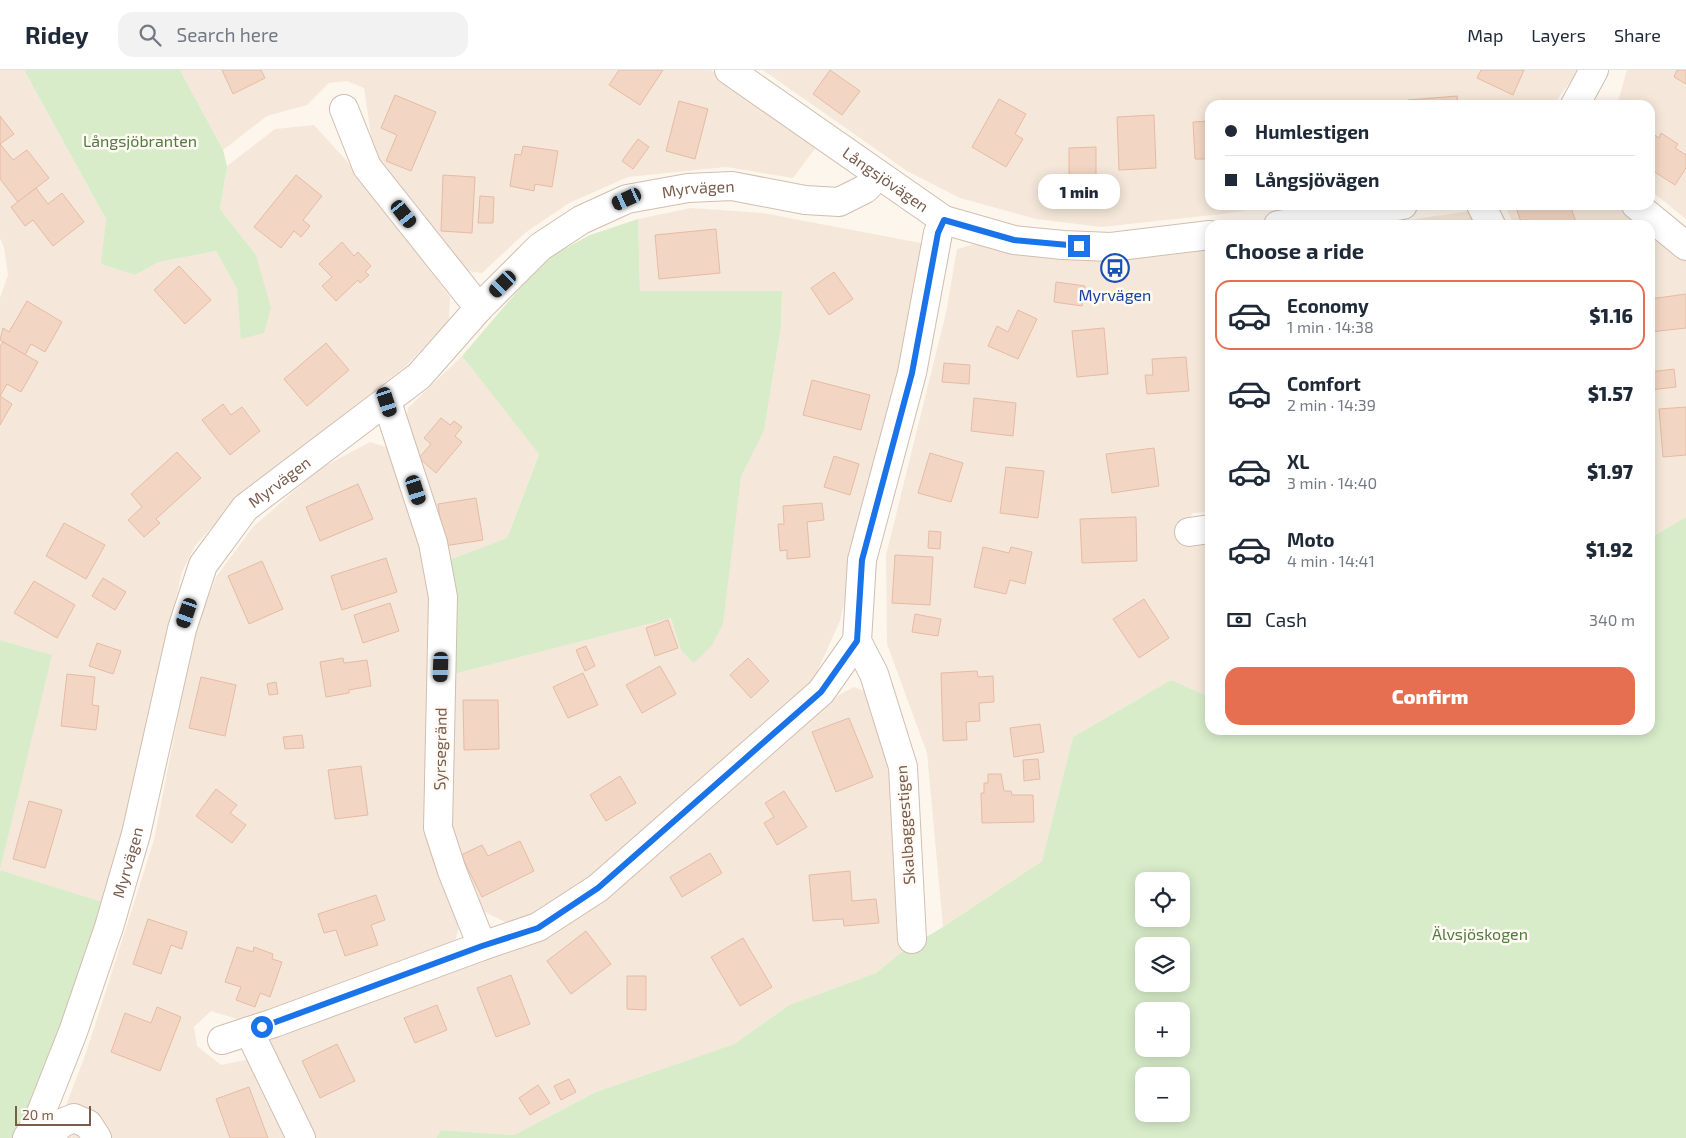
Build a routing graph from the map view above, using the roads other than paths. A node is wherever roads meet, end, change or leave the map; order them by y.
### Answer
1 (729, 70) edge
2 (1594, 70) edge
3 (1578, 100) edge
4 (344, 109) dead end
5 (878, 176) junction
6 (1372, 210) edge
7 (1642, 210) edge
8 (944, 220) junction
9 (1309, 220) edge
10 (1654, 220) edge
11 (1655, 221) edge
12 (1205, 236) edge
13 (1686, 246) edge
14 (479, 308) junction
15 (387, 402) junction
16 (857, 641) junction
17 (912, 939) dead end
18 (482, 946) junction
19 (249, 1031) junction
20 (222, 1040) dead end
21 (27, 1138) edge
22 (46, 1138) edge
23 (97, 1138) edge
24 (300, 1138) edge

1 - 5 street, Långsjövägen
2 - 3 street
4 - 14 street
5 - 8 street, Långsjövägen
5 - 14 street, Myrvägen
6 - 9 street
7 - 10 street
8 - 12 street, Långsjövägen
8 - 16 street
11 - 13 street
14 - 15 street, Myrvägen
15 - 18 street, Syrsegränd
15 - 21 street, Myrvägen
16 - 17 street, Skalbaggestigen
16 - 18 street
18 - 19 street
19 - 20 street
19 - 24 street
22 - 23 street

